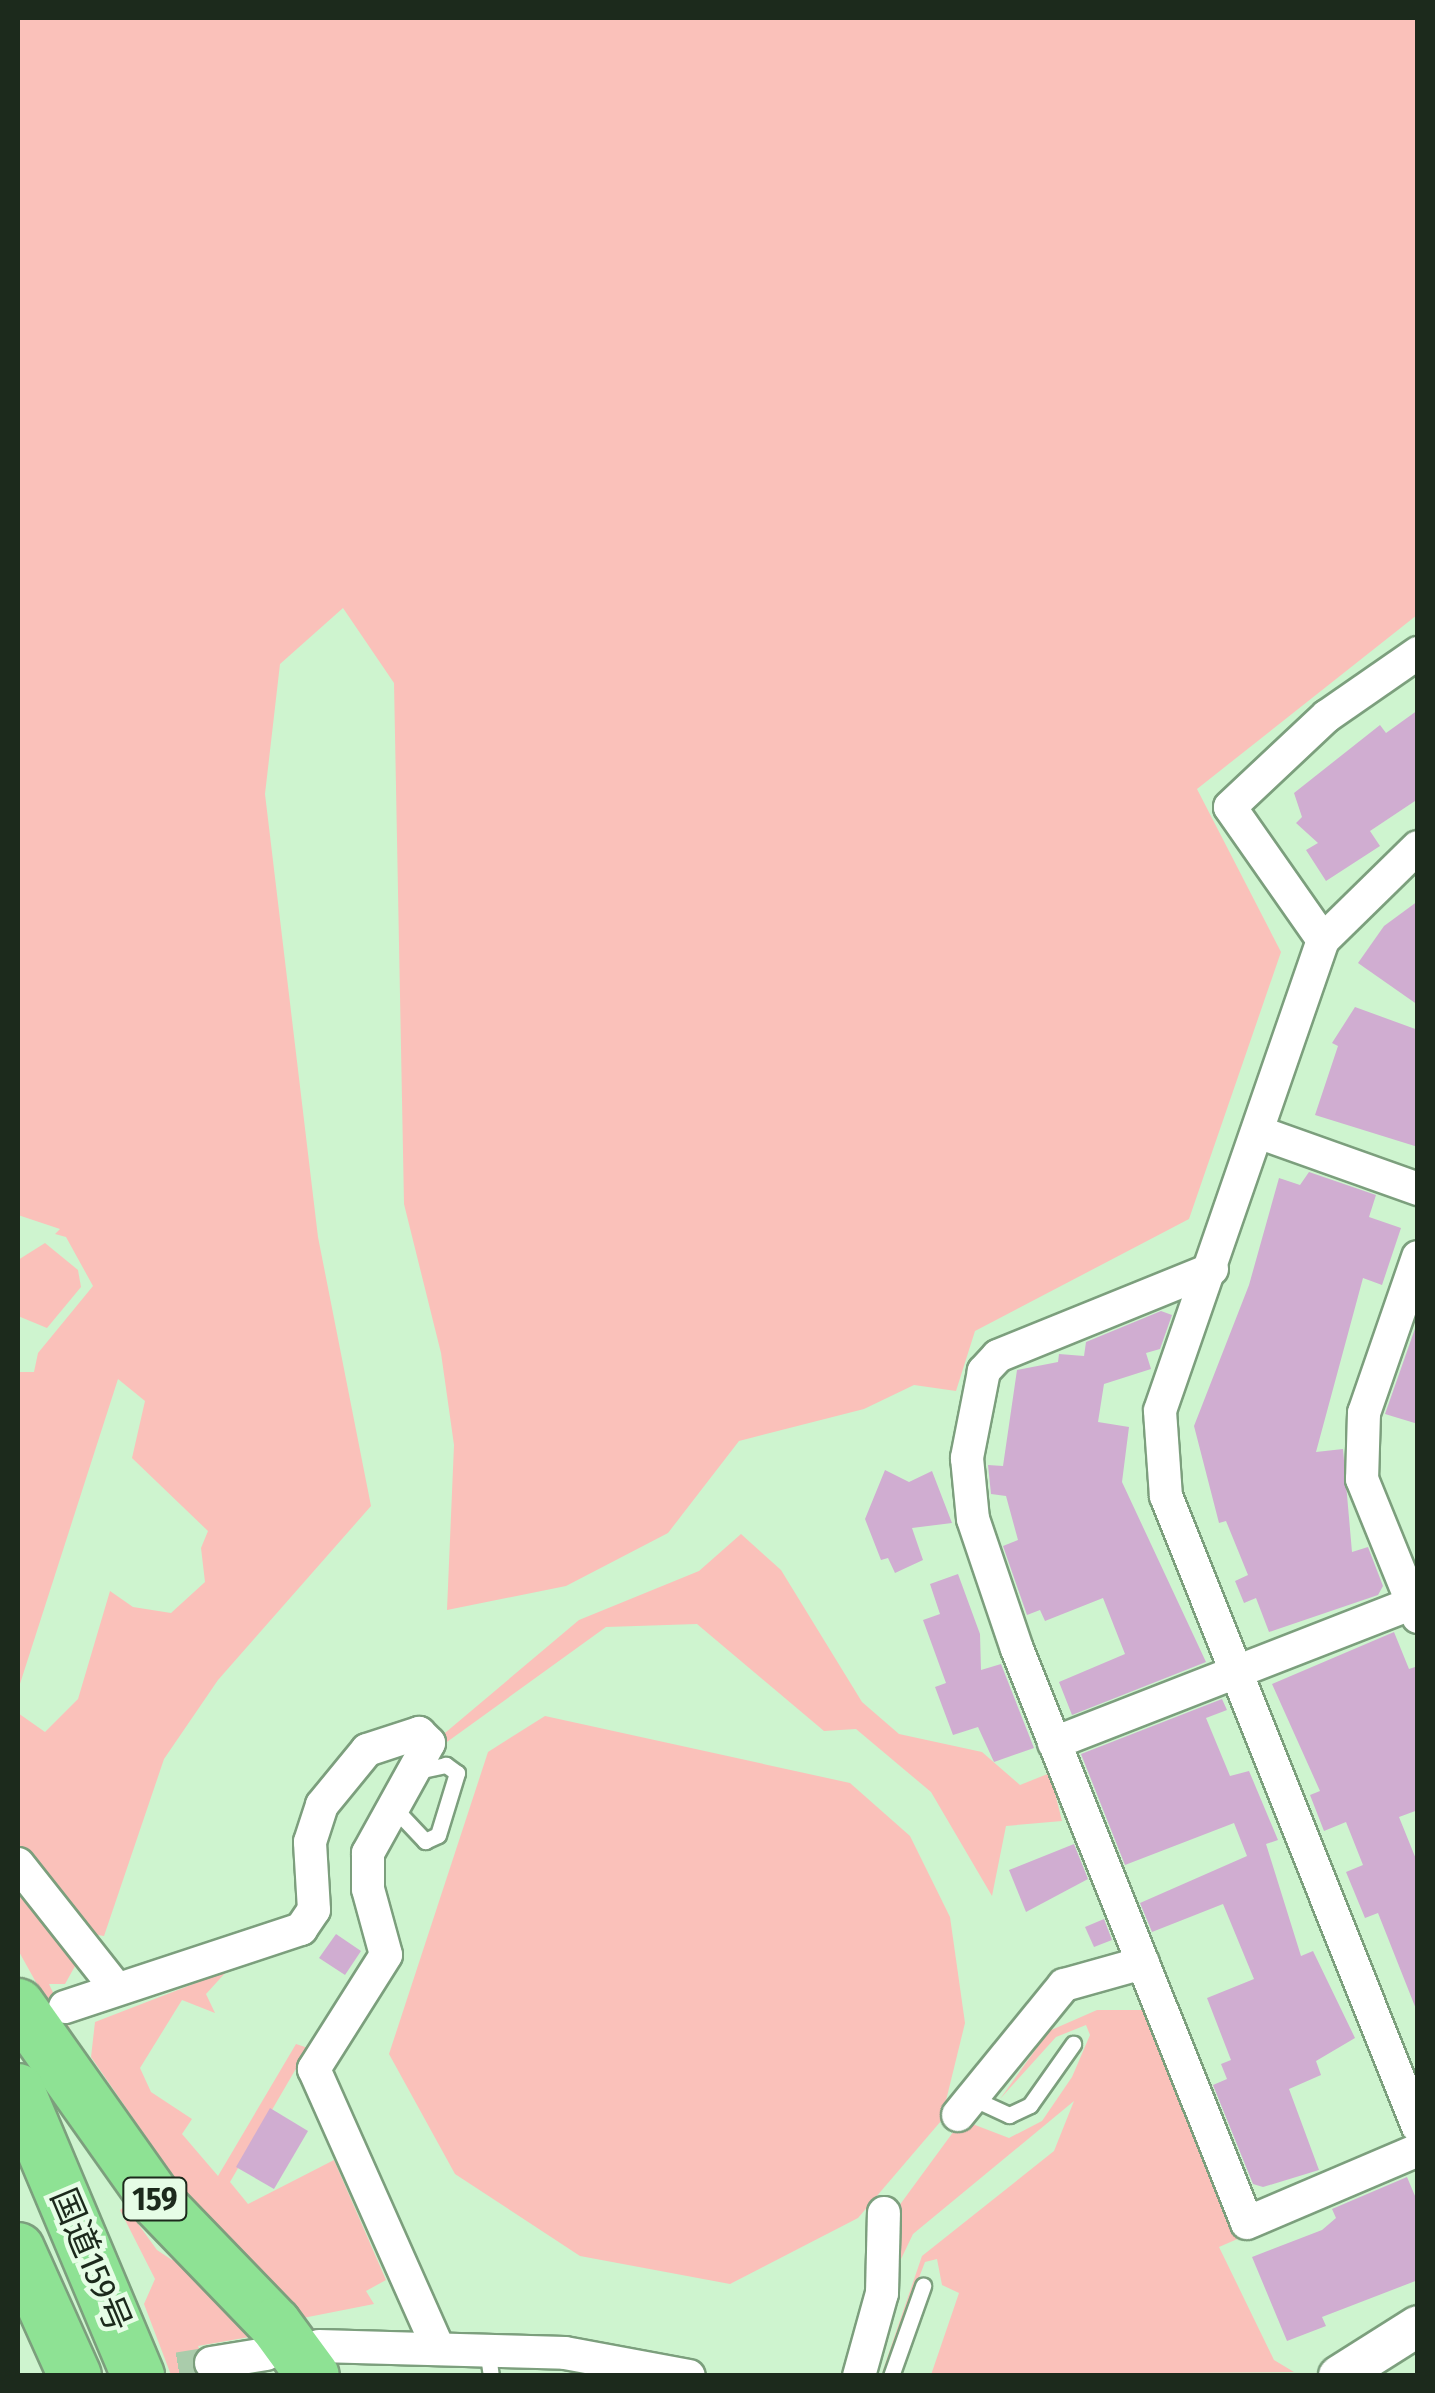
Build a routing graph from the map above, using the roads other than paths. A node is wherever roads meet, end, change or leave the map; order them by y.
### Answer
1 (1418, 653) edge
2 (1418, 847) edge
3 (1323, 940) junction
4 (1258, 1132) junction
5 (1418, 1190) edge
6 (1418, 1257) edge
7 (1212, 1269) junction
8 (1416, 1607) edge
9 (1232, 1672) junction
10 (1054, 1743) junction
11 (412, 1773) junction
12 (394, 1807) junction
13 (18, 1864) edge
14 (1143, 1963) junction
15 (116, 1988) junction
16 (41, 2006) edge
17 (1073, 2044) dead end
18 (18, 2090) edge
19 (965, 2107) joint
20 (1418, 2128) edge
21 (1418, 2150) edge
22 (884, 2213) dead end
23 (18, 2249) edge
24 (923, 2286) dead end
25 (1418, 2326) edge
26 (438, 2347) junction
27 (266, 2354) dead end
28 (316, 2361) edge
29 (390, 2361) edge
30 (489, 2362) edge
31 (210, 2363) tunnel mouth
32 (75, 2376) edge
33 (138, 2376) edge
34 (689, 2376) edge
35 (859, 2376) edge
36 (891, 2376) edge
37 (1340, 2376) edge

1 - 3 street
2 - 3 street
3 - 4 street
4 - 5 street
4 - 7 street
6 - 8 street
7 - 9 street
7 - 10 street
8 - 9 street
9 - 10 street
9 - 20 street
10 - 14 street
11 - 12 street
11 - 12 lane
11 - 15 street
12 - 26 street
13 - 15 street
14 - 19 street
14 - 21 street
15 - 16 street
16 - 28 highway, 159
17 - 19 lane
18 - 33 highway, 国道159号 / 159
22 - 35 street
23 - 32 highway, 国道159号
24 - 36 lane
25 - 37 street
26 - 29 street
26 - 30 street
27 - 31 street
28 - 29 street
30 - 34 street

